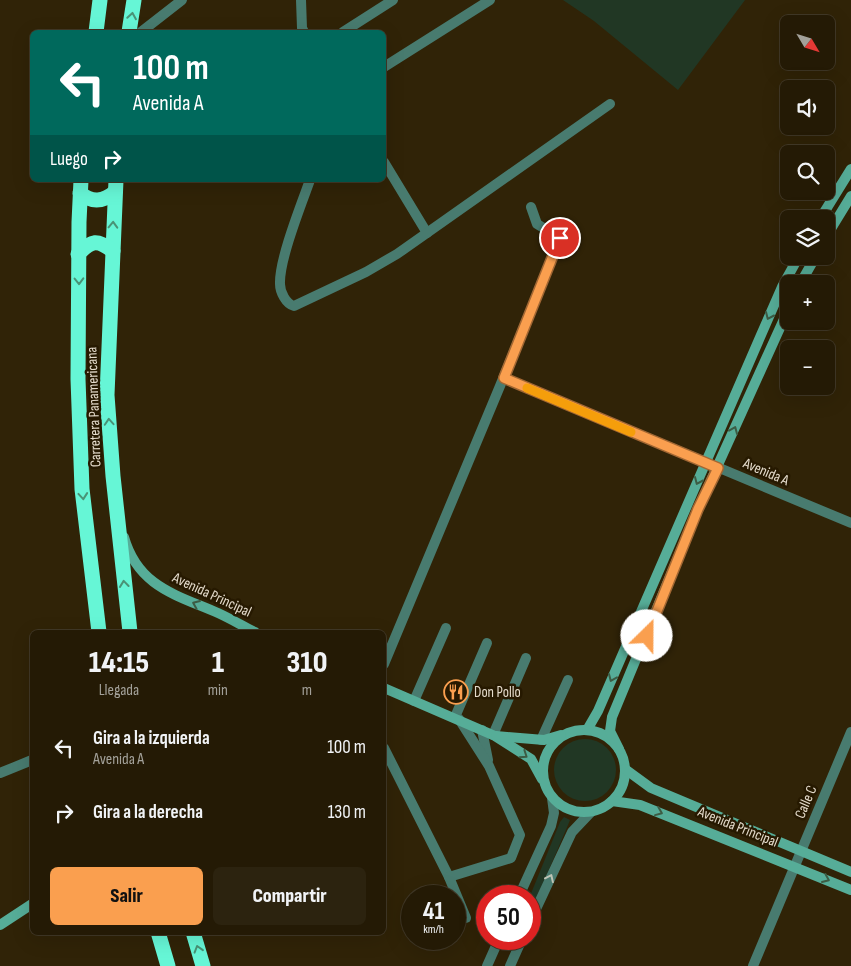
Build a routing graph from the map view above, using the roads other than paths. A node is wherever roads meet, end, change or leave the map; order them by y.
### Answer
1 (100, 0) edge
2 (134, 0) edge
3 (182, 0) edge
4 (301, 0) edge
5 (393, 0) edge
6 (490, 0) edge
7 (96, 30) edge
8 (129, 30) edge
9 (144, 30) edge
10 (303, 30) edge
11 (346, 30) edge
12 (386, 66) edge
13 (610, 104) dead end
14 (386, 165) edge
15 (851, 170) edge
16 (309, 182) edge
17 (80, 186) edge
18 (116, 186) edge
19 (851, 196) edge
20 (530, 207) dead end
21 (826, 210) edge
22 (835, 222) edge
23 (427, 233) junction
24 (112, 251) junction
25 (78, 254) junction
26 (793, 265) edge
27 (780, 328) edge
28 (504, 378) junction
29 (706, 463) junction
30 (718, 468) junction
31 (113, 476) junction
32 (851, 523) edge
33 (446, 628) dead end
34 (98, 630) edge
35 (130, 630) edge
36 (251, 630) edge
37 (487, 643) dead end
38 (526, 658) dead end
39 (386, 659) edge
40 (568, 680) dead end
41 (386, 689) edge
42 (414, 701) junction
43 (457, 718) junction
44 (482, 730) junction
45 (587, 730) junction
46 (851, 732) edge
47 (567, 733) junction
48 (494, 735) junction
49 (541, 740) junction
50 (619, 749) junction
51 (386, 752) edge
52 (30, 761) edge
53 (489, 766) junction
54 (625, 769) junction
55 (0, 773) edge
56 (544, 782) junction
57 (552, 798) junction
58 (612, 801) junction
59 (591, 812) junction
60 (801, 851) junction
61 (795, 866) junction
62 (851, 872) edge
63 (450, 877) junction
64 (453, 885) edge
65 (524, 885) edge
66 (851, 890) edge
67 (541, 898) edge
68 (30, 905) edge
69 (0, 925) edge
70 (151, 935) edge
71 (159, 935) edge
72 (194, 935) edge
73 (163, 950) junction
74 (494, 950) edge
75 (517, 950) edge
76 (168, 966) edge
77 (203, 966) edge
78 (487, 966) edge
79 (510, 966) edge
80 (753, 966) edge

1 - 7 highway
8 -> 2 highway
3 - 9 street
4 - 10 street
5 - 11 street
6 - 12 street
13 - 23 street
14 - 23 street
15 - 21 main road
16 - 23 street
17 - 18 highway
17 - 25 highway, Carretera Panamericana
24 -> 18 highway, Carretera Panamericana
19 - 22 main road
20 - 28 street
24 - 25 highway
31 -> 24 highway, Carretera Panamericana
25 -> 34 highway, Carretera Panamericana
26 -> 29 main road
30 -> 27 main road
28 - 29 street, Avenida A
28 - 39 street
29 - 30 street, Avenida A
29 -> 45 main road
30 - 32 street, Avenida A
30 - 50 main road
35 -> 31 highway, Carretera Panamericana
36 -> 31 main road, Avenida Principal
33 - 42 street
37 - 43 street
38 - 48 street
40 - 49 street
41 - 42 main road
42 - 43 main road
43 - 44 main road
43 - 53 street
44 - 48 main road
44 - 53 street
45 - 47 main road
45 - 50 main road
46 - 60 street, Calle C
47 - 49 main road
47 - 56 main road
48 - 49 main road
48 -> 56 main road
50 - 54 main road
51 - 63 street
52 - 55 street
53 - 63 street
54 - 58 main road
54 - 60 main road, Avenida Principal
56 - 57 main road
57 - 59 main road
57 - 65 street
58 - 59 main road
58 -> 61 main road, Avenida Principal
67 -> 59 street
60 - 61 street, Calle C
60 - 62 main road, Avenida Principal
61 -> 66 main road, Avenida Principal
61 - 80 street, Calle C
63 - 64 street
68 - 69 main road
70 - 73 main road
71 - 73 highway
77 -> 72 highway
73 - 76 highway
74 - 78 street
75 - 79 street

